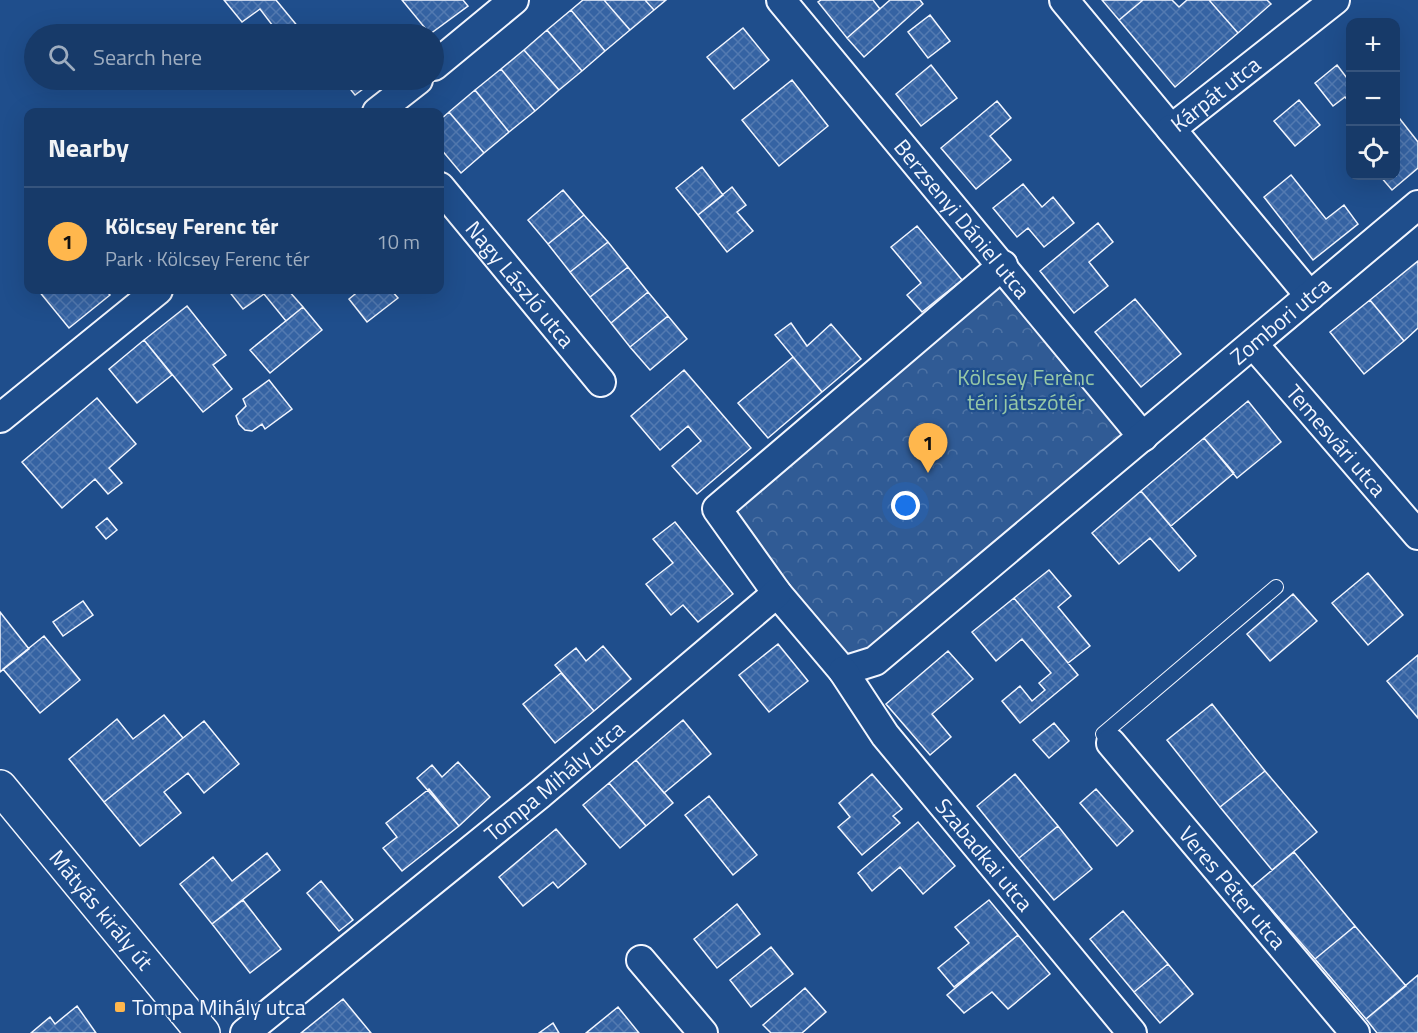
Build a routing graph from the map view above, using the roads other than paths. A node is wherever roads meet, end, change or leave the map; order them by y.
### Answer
1 (514, 0) edge
2 (781, 0) edge
3 (1064, 0) edge
4 (1335, 0) edge
5 (444, 58) edge
6 (405, 90) edge
7 (383, 108) edge
8 (1171, 129) junction
9 (444, 192) edge
10 (1418, 205) edge
11 (1004, 266) junction
12 (153, 294) edge
13 (1310, 296) junction
14 (1254, 345) junction
15 (601, 382) dead end
16 (0, 417) edge
17 (1143, 437) junction
18 (1418, 535) edge
19 (1276, 587) dead end
20 (777, 593) junction
21 (843, 671) junction
22 (1111, 744) joint
23 (0, 787) edge
24 (641, 960) dead end
25 (202, 1033) edge
26 (245, 1033) edge
27 (703, 1033) edge
28 (1132, 1033) edge
29 (1355, 1033) edge

1 - 5 street
2 - 11 street, Berzsenyi Dániel utca
3 - 8 street, Kárpát utca
4 - 8 street, Kárpát utca
6 - 7 street
8 - 13 street
9 - 15 street, Nagy László utca
10 - 13 street, Zombori utca
11 - 17 street, Berzsenyi Dániel utca
11 - 20 street, Szabadkai utca
12 - 16 street
13 - 14 street, Zombori utca
14 - 17 street, Zombori utca
14 - 18 street, Temesvári utca
17 - 21 street, Zombori utca
19 - 22 lane
20 - 21 street, Szabadkai utca
20 - 26 street, Tompa Mihály utca
21 - 28 street, Szabadkai utca
22 - 29 street, Veres Péter utca
23 - 25 main road, Mátyás király út
24 - 27 street

